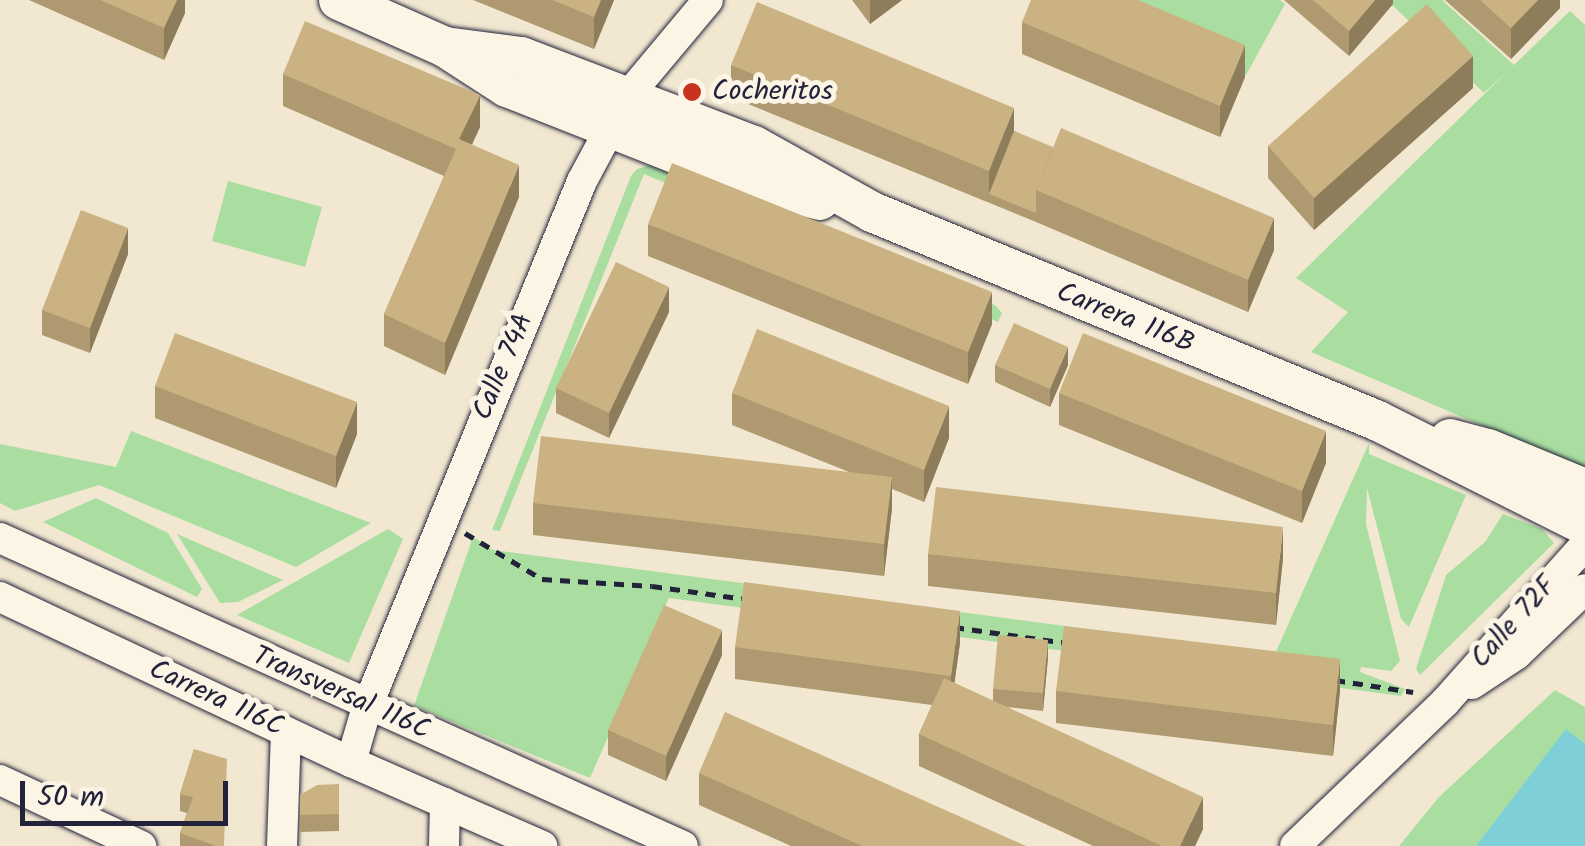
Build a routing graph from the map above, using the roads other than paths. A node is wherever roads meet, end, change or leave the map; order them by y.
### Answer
1 (339, 0) edge
2 (708, 0) edge
3 (618, 112) junction
4 (1378, 421) junction
5 (1585, 489) edge
6 (1585, 525) edge
7 (0, 538) edge
8 (1585, 545) edge
9 (1585, 590) edge
10 (0, 597) edge
11 (1445, 702) junction
12 (367, 706) junction
13 (286, 732) junction
14 (351, 762) junction
15 (0, 780) edge
16 (445, 803) junction
17 (102, 838) edge
18 (142, 846) edge
19 (282, 846) edge
20 (444, 846) edge
21 (542, 846) edge
22 (683, 846) edge
23 (1295, 846) edge

1 - 3 street, Carrera 116B
2 - 3 street, Calle 74A
3 - 4 street, Carrera 116B
3 - 12 street, Calle 74A
4 - 5 street, Carrera 116B
4 - 6 street, Carrera 116B
7 - 12 street, Transversal 116C
8 - 11 street, Calle 72F
9 - 11 street, Calle 72F
10 - 13 street, Carrera 116C
11 - 23 street, Calle 72F
12 - 14 street, Calle 74A
12 - 22 street, Transversal 116C
13 - 14 street, Carrera 116C
13 - 19 street
14 - 16 street, Carrera 116C
15 - 17 street
16 - 20 street
16 - 21 street, Carrera 116C
17 - 18 street

